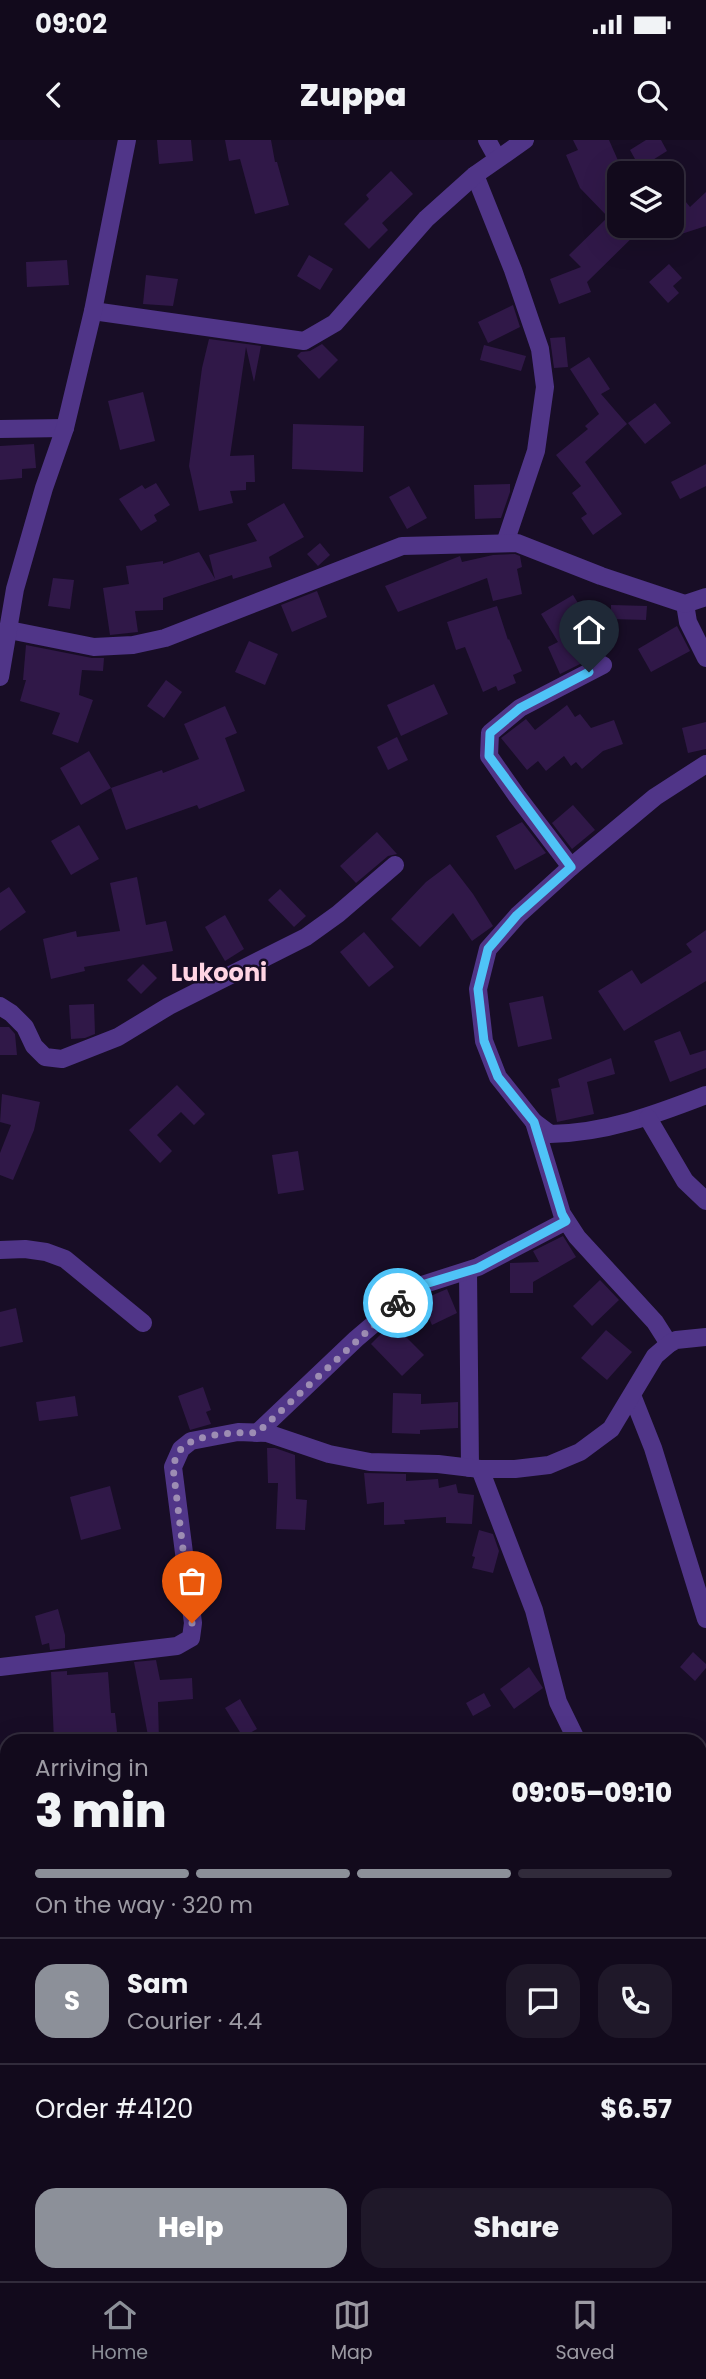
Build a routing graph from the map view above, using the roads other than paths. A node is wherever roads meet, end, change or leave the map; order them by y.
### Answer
1 (127, 140) edge
2 (487, 140) edge
3 (525, 140) edge
4 (498, 158) junction
5 (475, 174) junction
6 (93, 311) junction
7 (65, 428) junction
8 (0, 429) edge
9 (505, 543) junction
10 (706, 597) edge
11 (685, 604) junction
12 (9, 630) junction
13 (706, 658) edge
14 (603, 665) dead end
15 (0, 677) edge
16 (706, 764) edge
17 (395, 865) dead end
18 (571, 867) junction
19 (0, 1006) edge
20 (706, 1095) edge
21 (648, 1118) junction
22 (534, 1122) junction
23 (706, 1201) edge
24 (566, 1221) junction
25 (0, 1251) edge
26 (468, 1271) junction
27 (143, 1323) dead end
28 (706, 1337) edge
29 (669, 1344) junction
30 (632, 1395) junction
31 (257, 1433) junction
32 (475, 1469) junction
33 (706, 1619) edge
34 (0, 1667) edge
35 (574, 1734) edge

1 - 6 street
2 - 4 street
3 - 4 street
4 - 5 street
5 - 6 street
5 - 9 street
6 - 7 street
7 - 8 street
7 - 12 street
9 - 11 street
9 - 12 street
10 - 11 street
11 - 13 street
12 - 15 street
14 - 18 street
16 - 18 street
17 - 19 street
18 - 22 street
20 - 21 street
21 - 22 street
21 - 23 street
22 - 24 street
24 - 26 street
24 - 29 street
25 - 27 street
26 - 31 street
26 - 32 street
28 - 29 street
29 - 30 street
30 - 32 street
30 - 33 street
31 - 32 street
31 - 34 street
32 - 35 street

